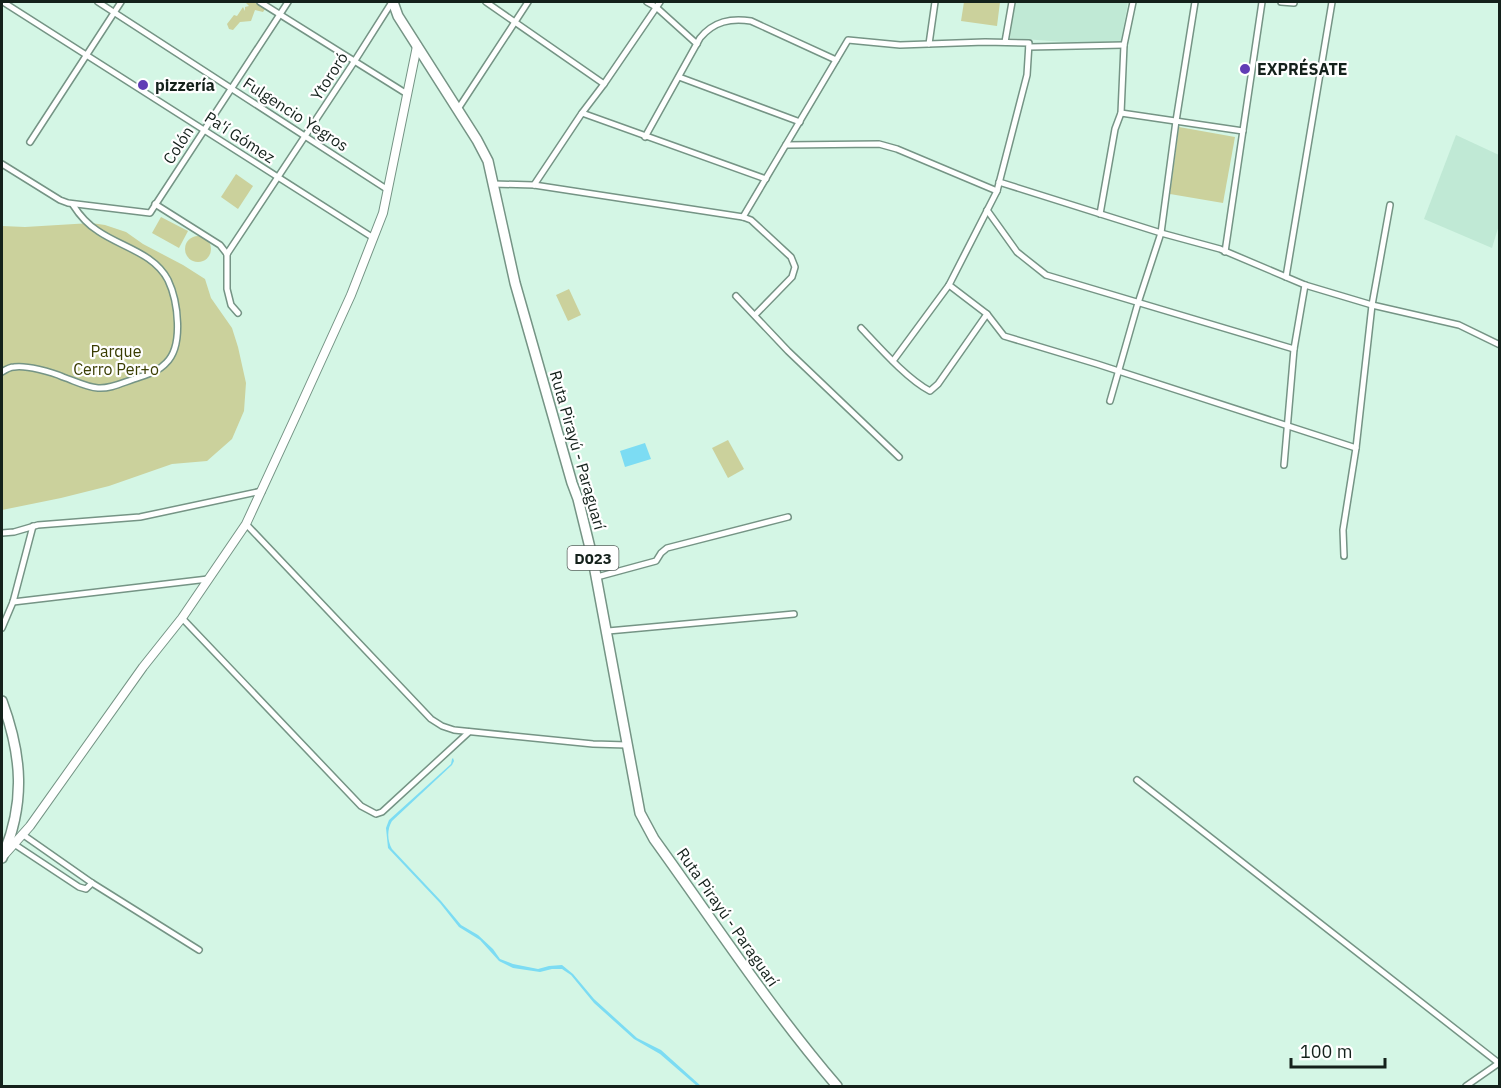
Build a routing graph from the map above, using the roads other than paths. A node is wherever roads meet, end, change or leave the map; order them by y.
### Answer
1 (3, 2) edge
2 (98, 2) edge
3 (121, 2) edge
4 (260, 2) edge
5 (288, 2) edge
6 (392, 2) edge
7 (486, 2) edge
8 (528, 2) edge
9 (647, 2) edge
10 (660, 2) edge
11 (935, 2) edge
12 (1012, 2) edge
13 (1132, 2) edge
14 (1196, 2) edge
15 (1262, 2) edge
16 (1281, 2) edge
17 (1332, 2) edge
18 (1294, 3) dead end
19 (656, 7) junction
20 (114, 12) junction
21 (280, 14) junction
22 (515, 22) junction
23 (1005, 42) junction
24 (697, 44) junction
25 (929, 44) junction
26 (1125, 45) junction
27 (417, 46) junction
28 (1029, 47) junction
29 (86, 55) junction
30 (836, 60) junction
31 (354, 62) junction
32 (679, 77) junction
33 (604, 84) junction
34 (231, 88) junction
35 (407, 94) junction
36 (458, 109) junction
37 (582, 113) junction
38 (1121, 113) junction
39 (1176, 121) junction
40 (800, 122) junction
41 (204, 130) junction
42 (1243, 131) junction
43 (305, 136) junction
44 (645, 137) junction
45 (30, 142) dead end
46 (786, 145) junction
47 (2, 164) edge
48 (278, 177) junction
49 (766, 179) junction
50 (999, 182) junction
51 (493, 184) junction
52 (534, 186) junction
53 (388, 190) junction
54 (997, 191) junction
55 (155, 204) junction
56 (73, 205) junction
57 (1390, 205) dead end
58 (987, 210) junction
59 (1100, 214) junction
60 (743, 217) junction
61 (1161, 233) junction
62 (372, 237) junction
63 (1225, 252) junction
64 (227, 254) junction
65 (1286, 277) junction
66 (949, 285) junction
67 (1305, 285) junction
68 (736, 296) dead end
69 (1138, 303) junction
70 (1372, 305) junction
71 (238, 313) dead end
72 (987, 314) junction
73 (755, 315) junction
74 (861, 328) dead end
75 (1500, 345) edge
76 (1294, 350) junction
77 (893, 361) junction
78 (1119, 371) junction
79 (2, 372) edge
80 (1110, 401) dead end
81 (1288, 426) junction
82 (1356, 448) junction
83 (899, 457) dead end
84 (1284, 465) dead end
85 (262, 492) junction
86 (788, 517) dead end
87 (246, 524) junction
88 (33, 526) junction
89 (2, 533) edge
90 (1344, 556) dead end
91 (597, 577) junction
92 (208, 579) junction
93 (13, 602) junction
94 (794, 614) dead end
95 (182, 618) junction
96 (2, 628) edge
97 (608, 631) junction
98 (2, 701) edge
99 (469, 732) junction
100 (627, 745) junction
101 (1137, 780) dead end
102 (15, 818) junction
103 (30, 825) junction
104 (22, 834) junction
105 (14, 844) junction
106 (2, 857) edge
107 (92, 883) junction
108 (199, 950) dead end
109 (1499, 1064) edge
110 (837, 1086) edge
111 (1466, 1086) edge

1 - 29 street, Pa'í Gómez
2 - 20 street, Fulgencio Yegros
3 - 20 street
4 - 21 street
5 - 21 street, Colón
6 - 27 main road, Ruta Pirayú - Paraguarí / D023
6 - 31 street, Ytororó
7 - 22 street
8 - 22 street
9 - 19 street
10 - 19 street
11 - 25 street
12 - 23 street
13 - 26 street
14 - 39 street
15 - 42 street
16 - 18 street
17 - 65 street
19 - 24 street
19 - 33 street
20 - 29 street
20 - 34 street, Fulgencio Yegros
21 - 31 street
21 - 34 street, Colón
22 - 33 street
22 - 36 street
23 - 25 street
23 - 28 street
24 - 30 street
24 - 32 street
25 - 30 street
26 - 28 street
26 - 38 street
27 - 35 main road
27 - 36 main road, Ruta Pirayú - Paraguarí / D023
28 - 50 street
29 - 41 street, Pa'í Gómez
29 - 45 street
30 - 40 street
31 - 35 street
31 - 43 street, Ytororó
32 - 40 street
32 - 44 street
33 - 37 street
34 - 41 street, Colón
34 - 43 street, Fulgencio Yegros
35 - 53 main road
36 - 51 main road, Ruta Pirayú - Paraguarí / D023
37 - 44 street
37 - 52 street
38 - 39 street
38 - 59 street
39 - 42 street
39 - 61 street
40 - 46 street
41 - 48 street, Pa'í Gómez
41 - 55 street, Colón
42 - 63 street
43 - 48 street, Ytororó
43 - 53 street, Fulgencio Yegros
44 - 49 street
46 - 49 street
46 - 54 street
47 - 56 street
48 - 62 street, Pa'í Gómez
48 - 64 street, Ytororó
49 - 60 street
50 - 54 street
50 - 59 street
51 - 52 street
51 - 91 main road, Ruta Pirayú - Paraguarí / D023
52 - 60 street
53 - 62 main road
54 - 58 street
55 - 56 street, Colón
55 - 64 street
56 - 79 street
57 - 70 street
58 - 66 street
58 - 69 street
59 - 61 street
60 - 73 street
61 - 63 street
61 - 69 street
62 - 85 main road
63 - 65 street
64 - 71 street
65 - 67 street
66 - 72 street
66 - 77 street
67 - 70 street
67 - 76 street
68 - 73 street
69 - 76 street
69 - 78 street
70 - 75 street
70 - 82 street
72 - 77 street
72 - 78 street
73 - 83 street
74 - 77 street
76 - 81 street
78 - 80 street
78 - 81 street
81 - 82 street
81 - 84 street
82 - 90 street
85 - 87 main road
85 - 88 street
86 - 91 street
87 - 92 main road
87 - 99 street
88 - 89 street
88 - 93 street
91 - 97 main road, Ruta Pirayú - Paraguarí / D023
92 - 93 street
92 - 95 main road
93 - 96 street
94 - 97 street
95 - 99 street
95 - 103 main road
97 - 100 main road, Ruta Pirayú - Paraguarí / D023
98 - 102 main road
99 - 100 street
100 - 110 main road, Ruta Pirayú - Paraguarí / D023
101 - 109 street
102 - 103 main road
102 - 106 main road
103 - 104 main road
104 - 105 main road
104 - 107 street
105 - 106 main road
105 - 107 street
107 - 108 street
109 - 111 street

